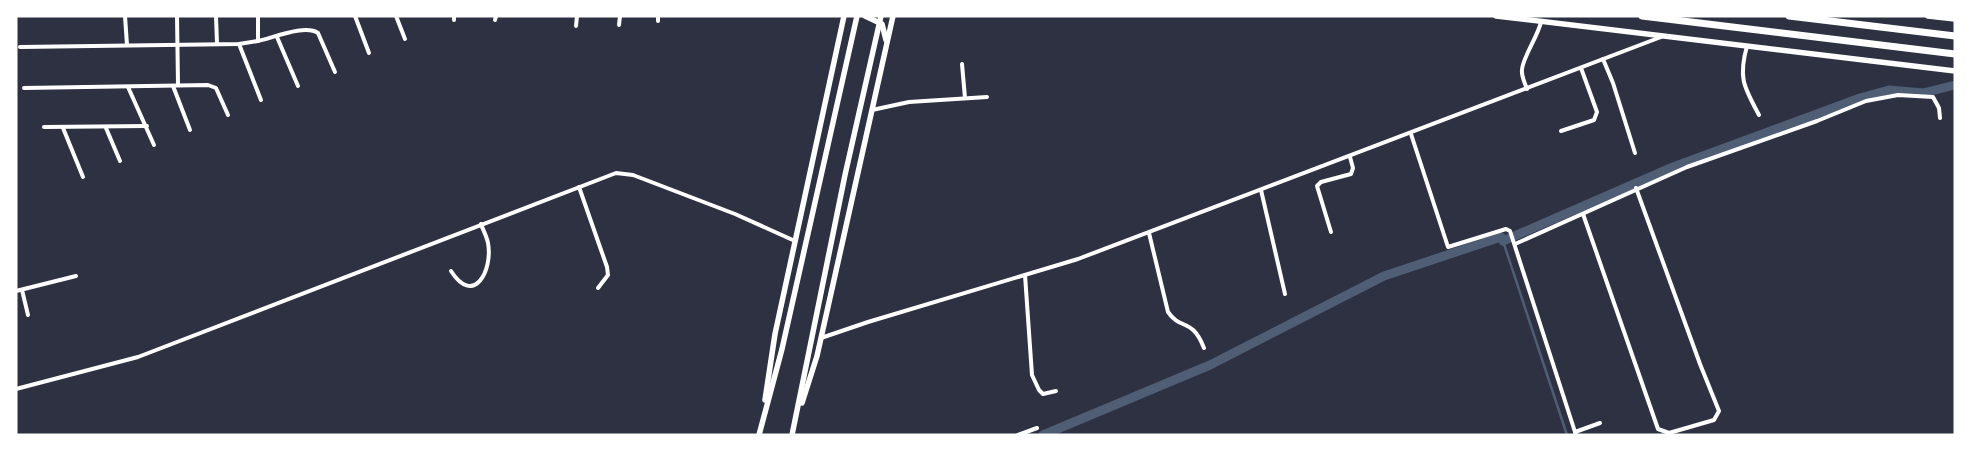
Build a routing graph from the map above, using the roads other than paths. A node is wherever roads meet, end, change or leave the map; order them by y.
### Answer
1 (125, 16) edge
2 (177, 16) edge
3 (216, 16) edge
4 (258, 16) edge
5 (355, 16) edge
6 (396, 16) edge
7 (577, 16) edge
8 (620, 16) edge
9 (844, 16) edge
10 (856, 16) edge
11 (866, 16) edge
12 (881, 16) edge
13 (894, 16) edge
14 (1496, 16) edge
15 (1642, 16) edge
16 (1789, 16) edge
17 (1928, 16) edge
18 (1955, 19) edge
19 (1542, 22) junction
20 (619, 25) dead end
21 (576, 26) dead end
22 (842, 28) junction
23 (1663, 36) junction
24 (1955, 36) edge
25 (277, 37) junction
26 (406, 39) dead end
27 (258, 41) junction
28 (217, 43) junction
29 (177, 44) junction
30 (239, 44) junction
31 (127, 45) junction
32 (887, 45) junction
33 (1747, 46) junction
34 (20, 47) dead end
35 (370, 53) dead end
36 (1955, 54) edge
37 (1603, 59) junction
38 (962, 64) dead end
39 (1580, 68) junction
40 (1955, 71) edge
41 (335, 72) dead end
42 (178, 85) junction
43 (173, 86) junction
44 (298, 86) dead end
45 (128, 87) junction
46 (24, 88) dead end
47 (1527, 89) junction
48 (987, 97) dead end
49 (965, 98) junction
50 (261, 100) dead end
51 (872, 110) junction
52 (228, 115) dead end
53 (1759, 115) dead end
54 (1940, 118) dead end
55 (147, 126) junction
56 (44, 127) dead end
57 (64, 128) junction
58 (106, 128) junction
59 (190, 130) dead end
60 (1561, 132) dead end
61 (1411, 134) junction
62 (154, 145) dead end
63 (1635, 153) dead end
64 (1350, 156) junction
65 (120, 161) dead end
66 (83, 177) dead end
67 (579, 187) junction
68 (1636, 188) junction
69 (1261, 190) junction
70 (1583, 214) junction
71 (481, 224) junction
72 (1331, 232) dead end
73 (1148, 233) junction
74 (796, 241) junction
75 (1514, 243) junction
76 (451, 271) dead end
77 (1025, 275) junction
78 (76, 276) dead end
79 (598, 288) dead end
80 (22, 290) junction
81 (16, 291) edge
82 (1285, 294) dead end
83 (28, 315) dead end
84 (821, 338) junction
85 (1204, 348) dead end
86 (16, 389) edge
87 (1056, 391) dead end
88 (1600, 423) dead end
89 (1037, 428) dead end
90 (760, 432) edge
91 (793, 432) edge
92 (1575, 434) edge
93 (1018, 435) edge

1 - 31 street
2 - 29 street
3 - 28 street
4 - 27 street
5 - 35 street
6 - 26 street
7 - 21 street
8 - 20 street
9 - 22 main road
10 - 22 main road
10 - 90 main road
11 - 32 main road
12 - 91 main road
13 - 32 main road
14 - 19 main road
15 - 36 highway
16 - 24 highway
17 - 18 main road
19 - 23 main road
19 - 47 street
22 - 74 main road
23 - 33 main road
23 - 37 street
25 - 27 street
25 - 41 street
25 - 44 street
27 - 30 street
28 - 29 street
28 - 30 street
29 - 31 street
29 - 42 street
30 - 50 street
31 - 34 street
32 - 51 main road
33 - 40 main road
33 - 53 street
37 - 39 street
37 - 63 street
38 - 49 street
39 - 47 street
39 - 60 street
42 - 43 street
42 - 52 street
43 - 45 street
43 - 59 street
45 - 46 street
45 - 55 street
47 - 61 street
48 - 49 street
49 - 51 street
51 - 84 main road
54 - 68 street
55 - 58 street
55 - 62 street
56 - 57 street
57 - 58 street
57 - 66 street
58 - 65 street
61 - 64 street
61 - 75 street
64 - 69 street
64 - 72 street
67 - 71 street
67 - 74 street
67 - 79 street
68 - 70 street
68 - 70 street
69 - 73 street
69 - 82 street
70 - 75 street
71 - 76 street
71 - 86 street
73 - 77 street
73 - 85 street
74 - 90 main road
75 - 92 street
77 - 84 street
77 - 87 street
78 - 80 street
80 - 81 street
80 - 83 street
84 - 91 main road
88 - 92 street
89 - 93 street

